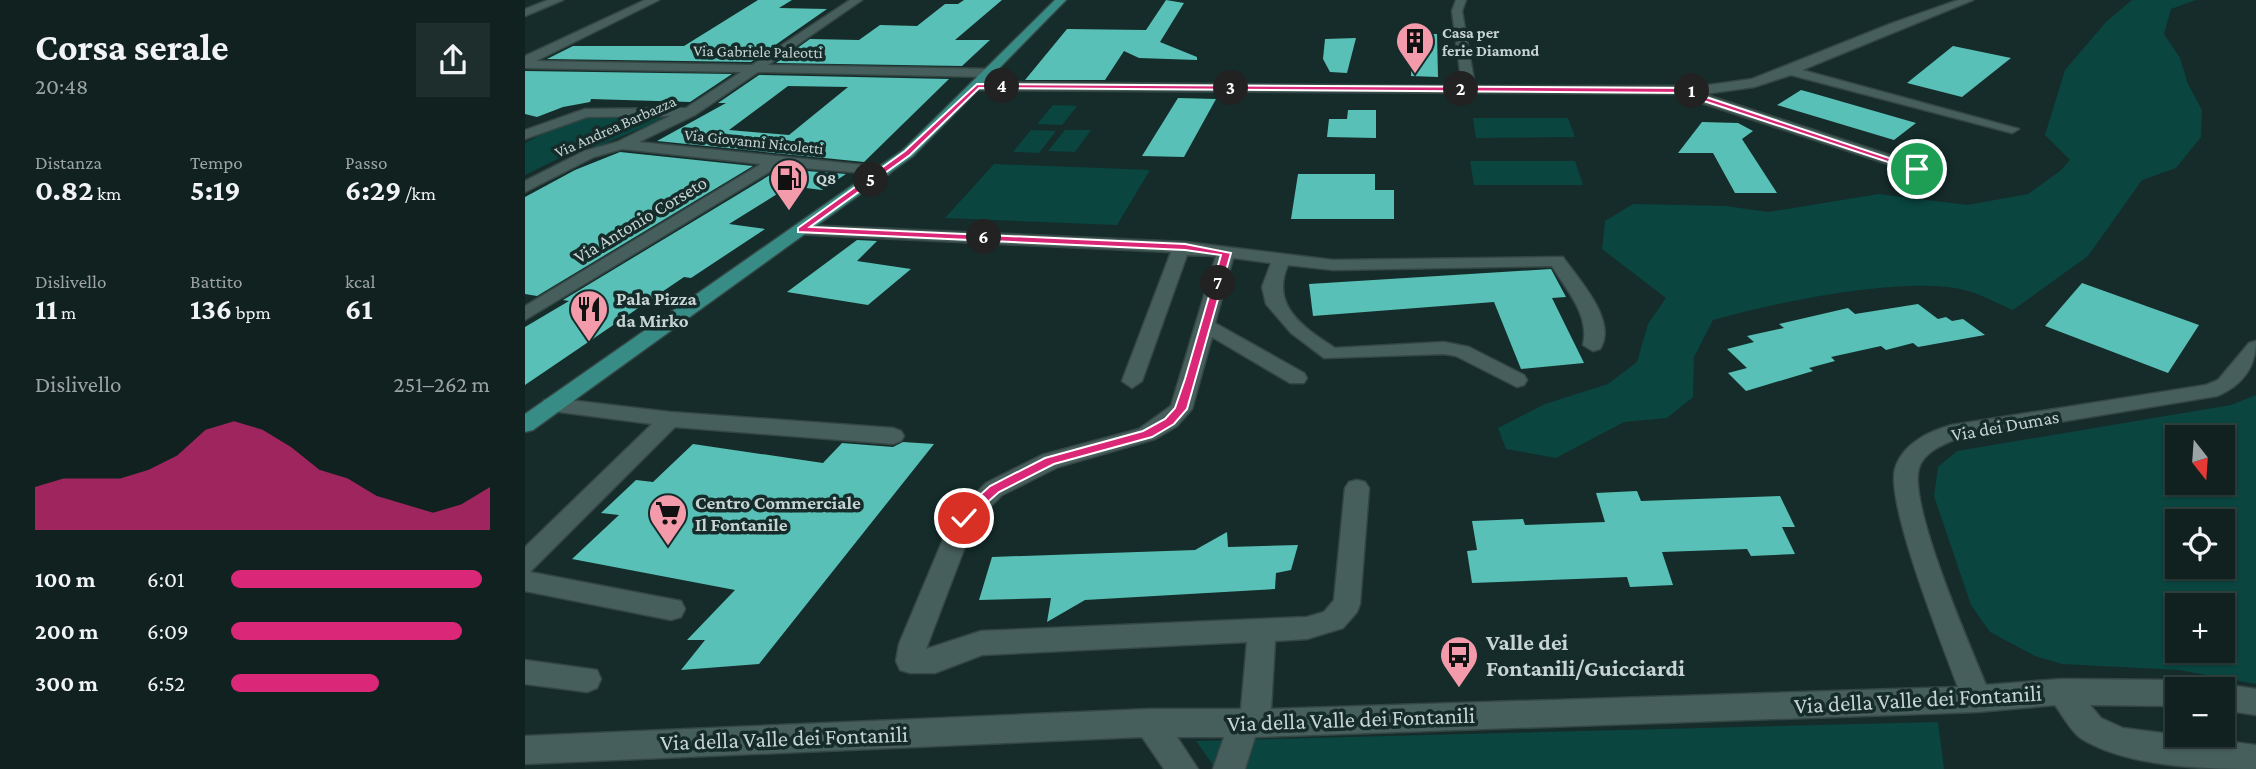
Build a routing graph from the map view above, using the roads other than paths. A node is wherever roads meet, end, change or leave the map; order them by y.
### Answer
1 (558, 0) edge
2 (654, 0) edge
3 (857, 0) edge
4 (1061, 0) edge
5 (1461, 0) edge
6 (1968, 0) edge
7 (525, 13) edge
8 (525, 63) edge
9 (754, 69) junction
10 (1790, 71) junction
11 (984, 79) junction
12 (1469, 89) junction
13 (1692, 90) junction
14 (690, 112) junction
15 (2012, 129) dead end
16 (525, 135) edge
17 (622, 145) junction
18 (776, 161) junction
19 (1917, 169) dead end
20 (883, 172) junction
21 (525, 187) edge
22 (801, 230) junction
23 (1185, 247) junction
24 (1226, 253) junction
25 (1281, 260) junction
26 (525, 314) edge
27 (1206, 326) junction
28 (1593, 345) dead end
29 (2256, 346) edge
30 (1297, 378) dead end
31 (1517, 380) dead end
32 (1132, 381) dead end
33 (552, 405) junction
34 (670, 419) junction
35 (525, 425) edge
36 (893, 436) dead end
37 (1357, 488) dead end
38 (525, 563) edge
39 (525, 581) edge
40 (671, 609) dead end
41 (1262, 630) junction
42 (525, 672) edge
43 (587, 679) dead end
44 (2062, 692) junction
45 (2165, 693) edge
46 (1977, 699) junction
47 (2235, 699) edge
48 (2256, 702) edge
49 (1150, 723) junction
50 (1249, 723) junction
51 (525, 750) edge
52 (2256, 760) edge
53 (1182, 769) edge
54 (1229, 769) edge

1 - 7 street
2 - 8 street
3 - 9 street, Via Andrea Barbazza
4 - 11 main road
5 - 12 street
6 - 10 street, Via Gabriele Paleotti
8 - 9 street, Via Gabriele Paleotti
9 - 11 street, Via Gabriele Paleotti
9 - 14 street, Via Andrea Barbazza
10 - 13 street, Via Gabriele Paleotti
10 - 15 street
11 - 12 street, Via Gabriele Paleotti
11 - 20 main road
12 - 13 street, Via Gabriele Paleotti
13 - 19 street
14 - 16 street
14 - 17 street, Via Andrea Barbazza
17 - 18 street, Via Giovanni Nicoletti
17 - 21 street, Via Andrea Barbazza
18 - 20 street, Via Giovanni Nicoletti
18 - 26 street, Via Antonio Corseto
20 - 22 main road
22 - 23 street
22 - 33 main road
23 - 24 street
23 - 32 street
24 - 25 street
24 - 27 street
25 - 28 street
25 - 31 street
27 - 30 street
27 - 41 street
29 - 46 street, Via dei Dumas
33 - 34 street
33 - 35 main road
34 - 36 street
34 - 38 street
37 - 41 street
39 - 40 street
41 - 50 street
42 - 43 street
44 - 45 street, Via della Valle dei Fontanili
44 - 46 street, Via della Valle dei Fontanili
44 - 52 street
46 - 50 street, Via della Valle dei Fontanili
47 - 48 street
49 - 50 street, Via della Valle dei Fontanili
49 - 51 street, Via della Valle dei Fontanili
49 - 53 street
50 - 54 street

